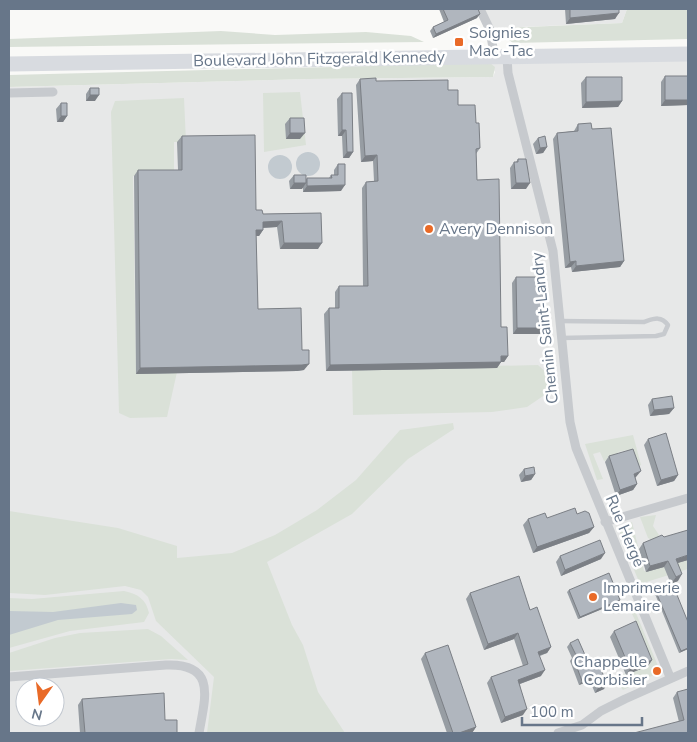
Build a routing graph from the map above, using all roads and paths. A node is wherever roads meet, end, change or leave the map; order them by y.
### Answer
1 (480, 9) edge
2 (688, 45) edge
3 (493, 48) junction
4 (688, 54) edge
5 (9, 55) edge
6 (507, 56) junction
7 (9, 64) edge
8 (53, 92) dead end
9 (9, 93) edge
10 (559, 321) junction
11 (561, 338) junction
12 (570, 422) joint
13 (688, 498) edge
14 (605, 522) junction
15 (688, 671) edge
16 (9, 677) edge
17 (670, 678) junction
18 (199, 733) edge
19 (558, 733) edge

1 - 3 street
2 - 3 main road, Boulevard John Fitzgerald Kennedy
3 - 5 main road, Boulevard John Fitzgerald Kennedy
4 - 6 main road, Boulevard John Fitzgerald Kennedy
6 - 7 main road, Boulevard John Fitzgerald Kennedy
6 - 10 street, Chemin Saint-Landry
8 - 9 street
10 - 11 street, Chemin Saint-Landry
10 - 11 lane
11 - 12 street, Chemin Saint-Landry
12 - 14 street, Rue Hergé
13 - 14 street
14 - 17 street, Rue Hergé
15 - 17 street
16 - 18 street
17 - 19 street

